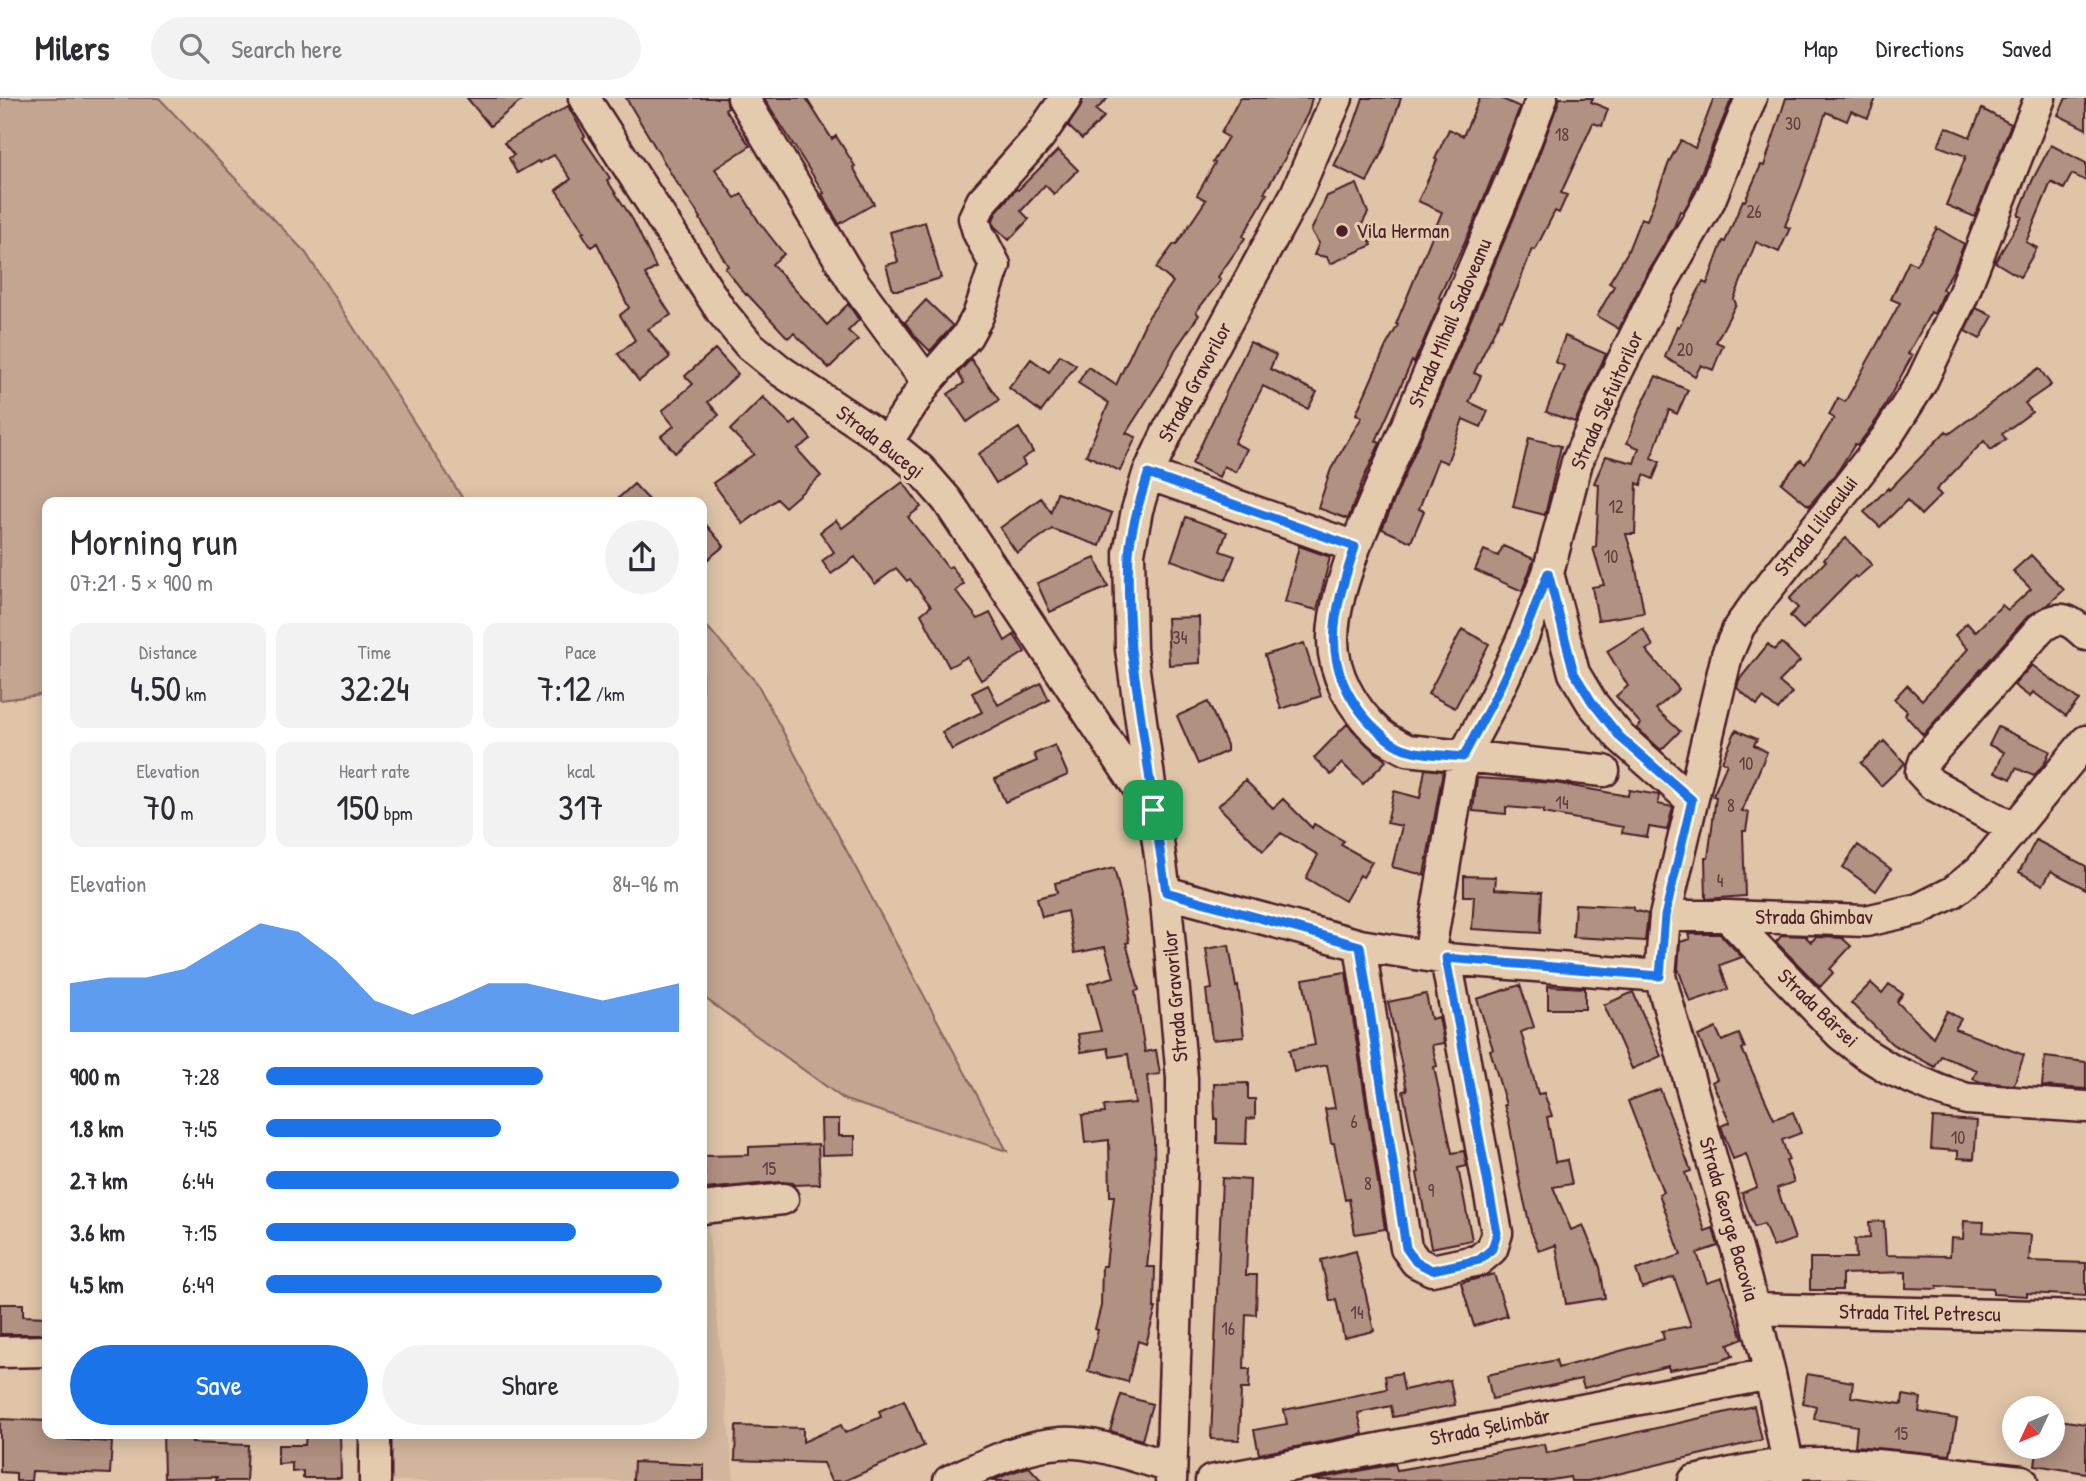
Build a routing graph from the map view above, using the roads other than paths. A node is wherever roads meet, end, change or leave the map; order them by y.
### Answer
1 (584, 98) edge
2 (743, 98) edge
3 (1066, 98) edge
4 (1337, 98) edge
5 (1542, 98) edge
6 (1751, 98) edge
7 (2040, 98) edge
8 (927, 382) junction
9 (887, 442) junction
10 (1148, 474) junction
11 (1355, 547) junction
12 (1548, 573) junction
13 (2086, 635) edge
14 (2086, 741) edge
15 (1463, 757) junction
16 (1604, 771) dead end
17 (1692, 800) junction
18 (1153, 810) junction
19 (2013, 828) junction
20 (1166, 892) junction
21 (1665, 916) junction
22 (1727, 916) junction
23 (1360, 946) junction
24 (1437, 957) junction
25 (1660, 976) junction
26 (2086, 1107) edge
27 (783, 1199) dead end
28 (707, 1207) edge
29 (1754, 1309) junction
30 (2086, 1317) edge
31 (42, 1351) edge
32 (0, 1352) edge
33 (1770, 1374) junction
34 (375, 1439) edge
35 (1788, 1472) edge
36 (1171, 1474) edge
37 (375, 1481) edge
38 (950, 1481) edge
39 (1211, 1481) edge
40 (1695, 1481) edge
41 (2022, 1481) edge

1 - 9 street, Strada Bucegi
2 - 8 street
3 - 8 street
4 - 10 street, Strada Gravorilor
5 - 11 street, Strada Mihail Sadoveanu
6 - 12 street, Strada Slefuitorilor
7 - 17 street, Strada Liliacului
8 - 9 street
9 - 18 street, Strada Bucegi
10 - 11 street
10 - 18 street, Strada Gravorilor
11 - 15 street, Strada Mihail Sadoveanu
12 - 15 street
12 - 17 street, Strada Slefuitorilor
13 - 19 street
14 - 19 street, Strada Ghimbav
15 - 16 street, Strada Mihail Sadoveanu
15 - 24 street
17 - 21 street, Strada Liliacului
18 - 20 street, Strada Gravorilor
19 - 22 street, Strada Ghimbav
20 - 23 street
20 - 36 street, Strada Gravorilor
21 - 22 street, Strada Ghimbav
21 - 25 street, Strada Liliacului
22 - 26 street, Strada Bârsei
23 - 24 street
23 - 24 street
24 - 25 street
25 - 29 street, Strada George Bacovia
27 - 28 street
29 - 30 street, Strada Titel Petrescu
29 - 33 street, Strada George Bacovia
31 - 32 street
33 - 35 street, Strada George Bacovia
33 - 39 street, Strada Șelimbăr
34 - 37 street
35 - 40 street
35 - 41 street
36 - 38 street

